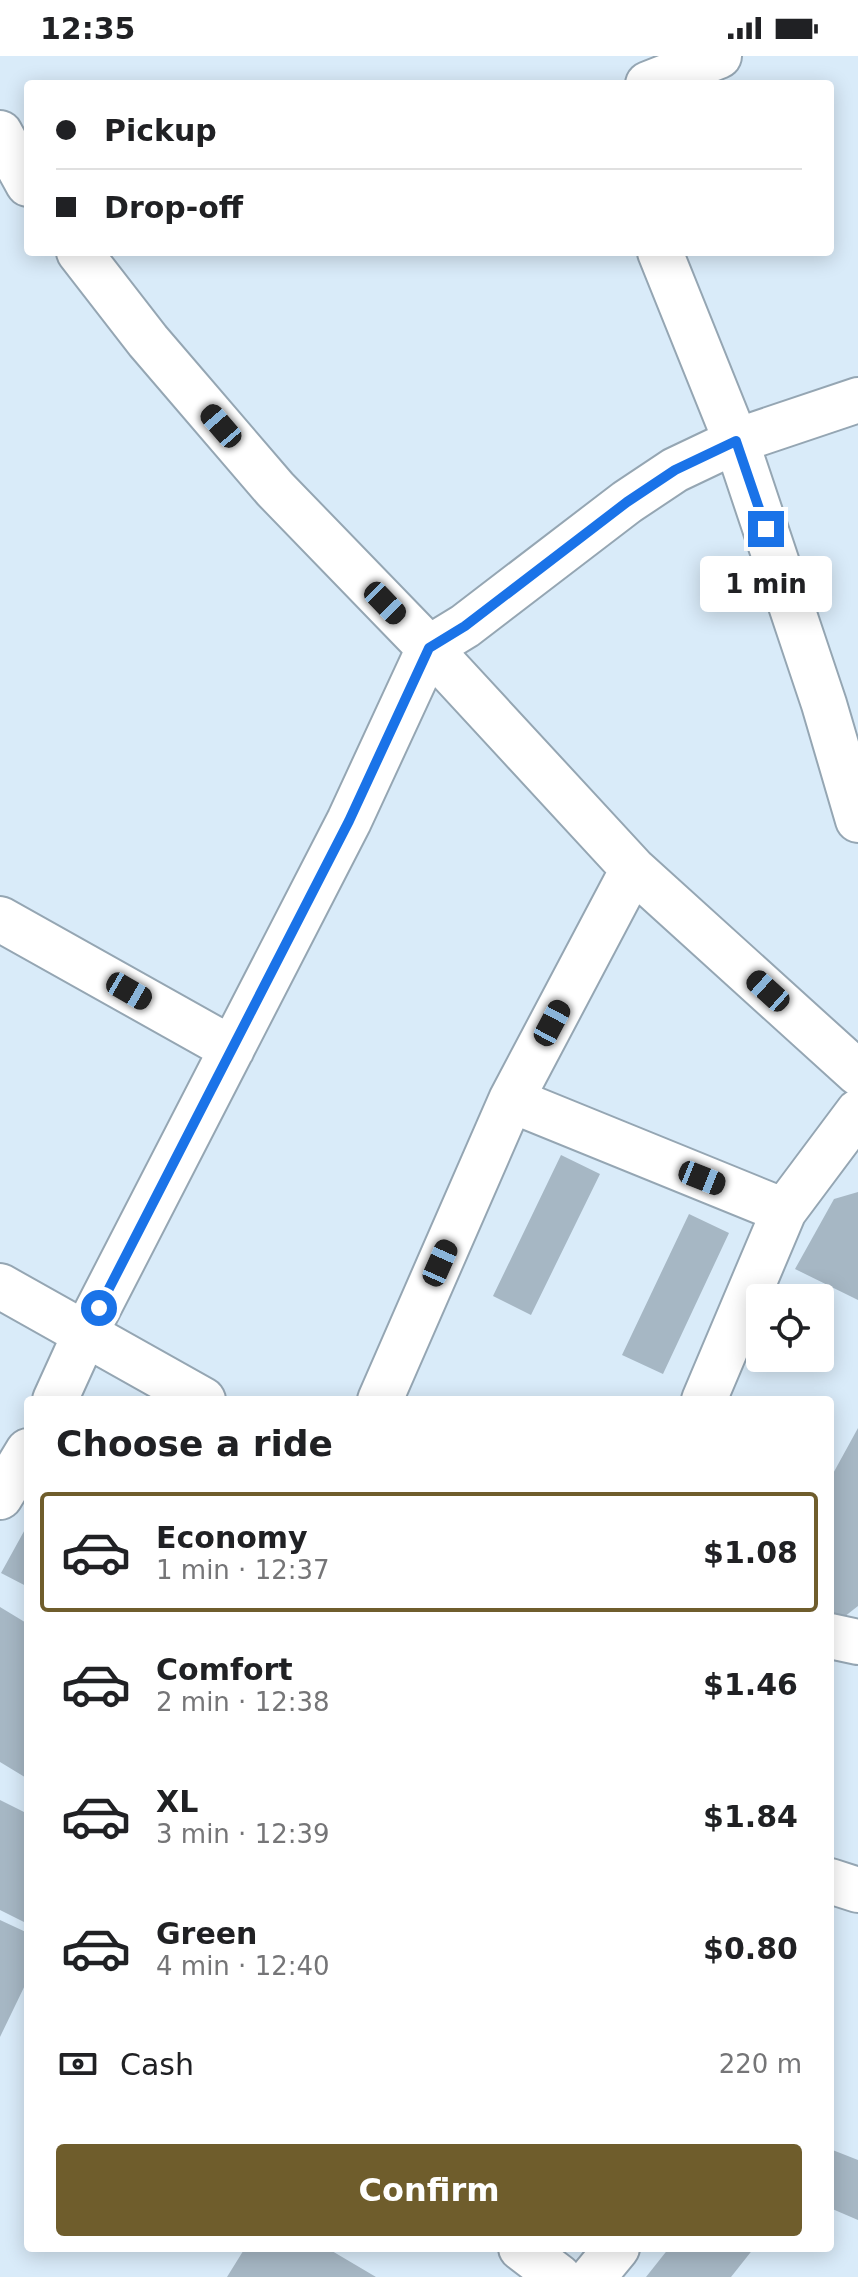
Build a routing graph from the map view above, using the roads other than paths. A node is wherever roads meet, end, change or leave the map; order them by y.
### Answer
1 (719, 56) edge
2 (658, 80) edge
3 (0, 133) edge
4 (24, 177) edge
5 (82, 256) edge
6 (662, 256) edge
7 (858, 400) edge
8 (736, 441) junction
9 (429, 648) junction
10 (858, 820) edge
11 (633, 869) junction
12 (0, 919) edge
13 (232, 1049) junction
14 (858, 1073) edge
15 (511, 1100) junction
16 (858, 1112) edge
17 (784, 1211) junction
18 (0, 1286) edge
19 (85, 1334) junction
20 (57, 1396) edge
21 (196, 1396) edge
22 (382, 1396) edge
23 (706, 1396) edge
24 (24, 1458) edge
25 (0, 1497) edge
26 (834, 1637) edge
27 (858, 1642) edge
28 (834, 1882) edge
29 (858, 1890) edge
30 (526, 2252) edge
31 (614, 2252) edge
32 (559, 2277) edge
33 (593, 2277) edge

1 - 2 street
3 - 4 street
5 - 9 street
6 - 8 street
7 - 8 street
8 - 9 street
8 - 10 street
9 - 11 street
9 - 13 street
11 - 14 street
11 - 15 street
12 - 13 street
13 - 19 street
15 - 17 street
15 - 22 street
16 - 17 street
17 - 23 street
18 - 19 street
19 - 20 street
19 - 21 street
24 - 25 street
26 - 27 street
28 - 29 street
30 - 32 street
31 - 33 street

